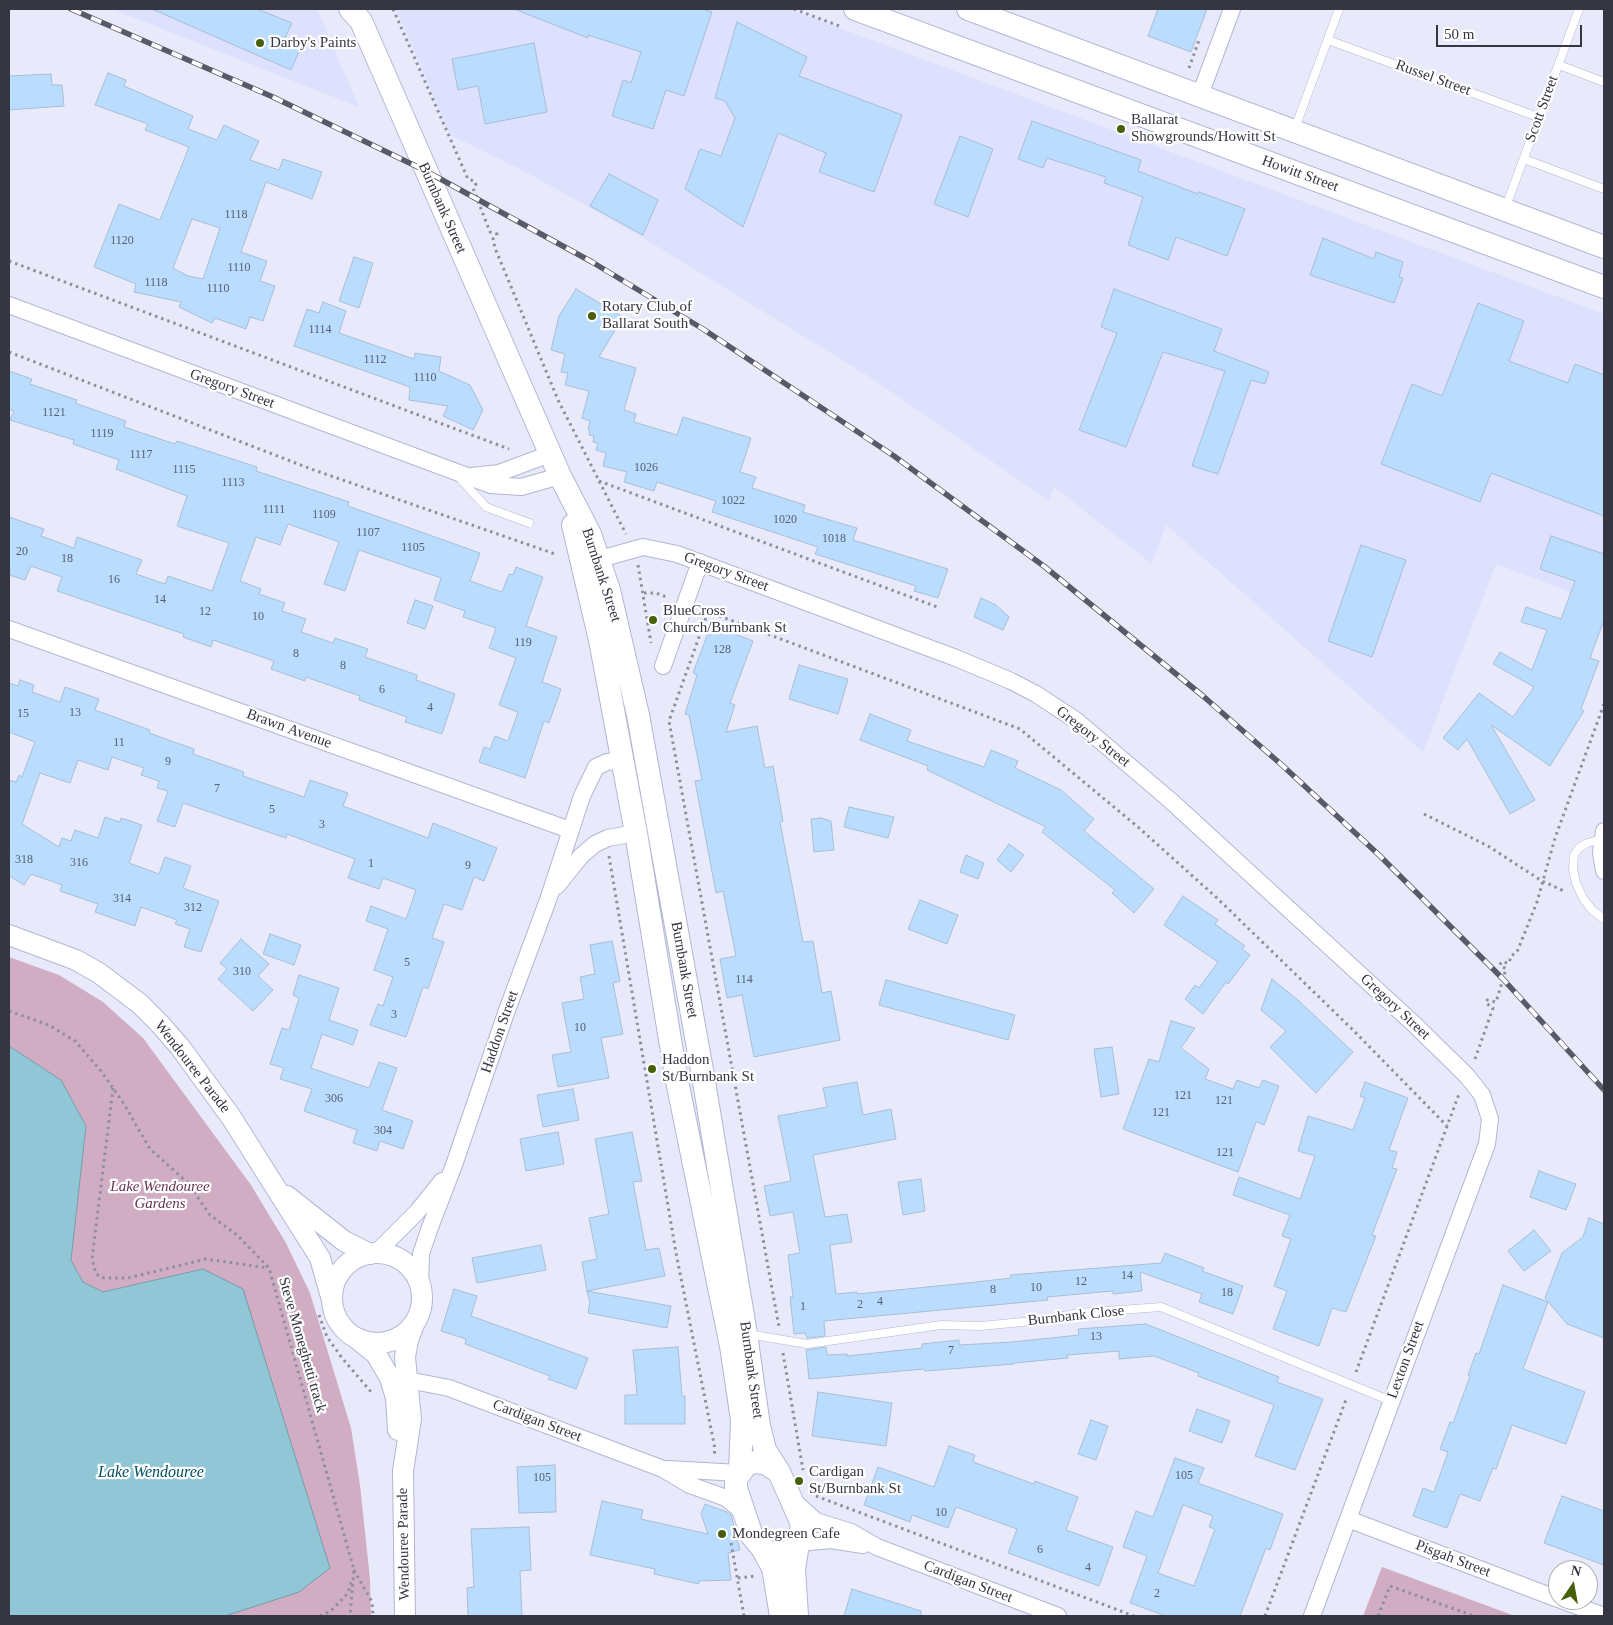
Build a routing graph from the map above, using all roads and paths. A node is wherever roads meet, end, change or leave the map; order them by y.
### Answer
1 (393, 9) edge
2 (855, 9) edge
3 (968, 9) edge
4 (1232, 9) edge
5 (1339, 9) edge
6 (1579, 9) edge
7 (357, 13) edge
8 (1328, 40) junction
9 (1559, 65) junction
10 (1604, 82) edge
11 (1200, 95) junction
12 (1538, 117) junction
13 (1294, 130) junction
14 (1524, 159) junction
15 (1604, 188) edge
16 (1505, 209) junction
17 (1604, 247) edge
18 (9, 261) edge
19 (1604, 287) edge
20 (9, 305) edge
21 (9, 352) edge
22 (509, 449) dead end
23 (550, 454) junction
24 (455, 472) junction
25 (560, 476) junction
26 (598, 481) junction
27 (529, 523) dead end
28 (633, 549) junction
29 (555, 554) dead end
30 (600, 559) junction
31 (700, 562) junction
32 (940, 608) dead end
33 (9, 628) edge
34 (652, 653) dead end
35 (669, 672) joint
36 (683, 679) junction
37 (1604, 704) edge
38 (623, 760) junction
39 (648, 768) junction
40 (1424, 814) dead end
41 (659, 829) junction
42 (570, 830) junction
43 (636, 833) junction
44 (1603, 835) edge
45 (609, 853) dead end
46 (1604, 871) edge
47 (1542, 881) junction
48 (1582, 896) junction
49 (548, 900) junction
50 (1604, 920) edge
51 (9, 934) edge
52 (9, 1011) edge
53 (1467, 1076) junction
54 (113, 1087) junction
55 (1486, 1102) joint
56 (1447, 1126) dead end
57 (454, 1165) junction
58 (272, 1183) junction
59 (373, 1253) junction
60 (269, 1268) junction
61 (420, 1286) junction
62 (332, 1300) junction
63 (415, 1322) junction
64 (746, 1334) junction
65 (356, 1338) junction
66 (781, 1340) junction
67 (408, 1380) junction
68 (1351, 1385) junction
69 (1391, 1401) junction
70 (663, 1469) junction
71 (403, 1471) junction
72 (739, 1472) junction
73 (779, 1472) junction
74 (713, 1473) junction
75 (803, 1490) junction
76 (744, 1513) junction
77 (1348, 1519) junction
78 (730, 1539) dead end
79 (798, 1543) junction
80 (877, 1547) junction
81 (762, 1548) junction
82 (354, 1570) junction
83 (763, 1574) dead end
84 (738, 1578) junction
85 (1548, 1595) edge
86 (1588, 1610) edge
87 (320, 1616) edge
88 (350, 1616) edge
89 (373, 1616) edge
90 (405, 1616) edge
91 (744, 1616) edge
92 (781, 1616) edge
93 (797, 1616) edge
94 (1058, 1616) edge
95 (1134, 1616) edge
96 (1265, 1616) edge
97 (1312, 1616) edge
98 (1378, 1616) edge
99 (1474, 1616) edge
100 (1604, 1616) edge

1 - 26 path
2 - 19 main road, Howitt Street
3 - 11 main road
4 - 11 street
5 - 8 lane
6 - 9 lane, Scott Street
7 - 23 main road, Burnbank Street
8 - 12 lane, Russel Street
8 - 13 lane
9 - 10 lane
9 - 12 lane, Scott Street
11 - 13 main road
12 - 14 lane, Scott Street
13 - 16 main road
14 - 15 lane
14 - 16 lane, Scott Street
16 - 17 main road
18 - 22 path
20 - 24 street, Gregory Street
21 - 29 path
23 - 24 street, Gregory Street
23 - 25 main road, Burnbank Street
24 - 25 street, Gregory Street
24 - 27 lane
25 - 30 main road, Burnbank Street
25 - 38 main road, Burnbank Street
26 - 28 path
26 - 32 path
28 - 30 street, Gregory Street
28 - 31 street, Gregory Street
28 - 34 path
30 - 39 main road, Burnbank Street
31 - 35 street
31 - 53 street, Gregory Street
33 - 42 street, Brawn Avenue
35 - 36 path
36 - 56 path
36 - 66 path
37 - 47 path
38 - 39 street
38 - 42 street, Haddon Street
38 - 43 main road, Burnbank Street
39 - 41 main road, Burnbank Street
40 - 47 path
41 - 43 street
41 - 64 main road, Burnbank Street
42 - 49 street, Haddon Street
43 - 49 street, Haddon Street
43 - 72 main road, Burnbank Street
44 - 46 street
44 - 48 lane
45 - 74 path
47 - 48 path
47 - 53 path
48 - 50 lane
49 - 57 street, Haddon Street
51 - 58 street, Wendouree Parade
52 - 54 path, Steve Moneghetti track
53 - 55 street, Gregory Street
53 - 68 path
54 - 60 path, Steve Moneghetti track
54 - 60 path
55 - 69 street, Lexton Street
57 - 59 street, Haddon Street
57 - 61 street, Haddon Street
58 - 59 street, Wendouree Parade
58 - 62 street, Wendouree Parade
59 - 61 street
59 - 62 street
60 - 82 path, Steve Moneghetti track
61 - 63 street
62 - 65 street
63 - 65 street
63 - 67 street, Wendouree Parade
64 - 66 lane, Burnbank Close
64 - 73 main road, Burnbank Street
65 - 71 street, Wendouree Parade
66 - 68 lane, Burnbank Close
66 - 75 path
67 - 70 street, Cardigan Street
67 - 71 street, Wendouree Parade
68 - 69 lane, Burnbank Close
68 - 96 path
69 - 77 street, Lexton Street
70 - 74 street, Cardigan Street
70 - 76 street, Cardigan Street
71 - 90 street, Wendouree Parade
72 - 73 main road
72 - 74 street, Cardigan Street
72 - 76 main road
73 - 75 main road
75 - 79 main road
75 - 80 street, Cardigan Street
75 - 95 path
76 - 81 main road
77 - 85 street, Pisgah Street
77 - 97 street, Lexton Street
78 - 84 path
79 - 80 street, Cardigan Street
79 - 81 main road
79 - 93 main road
80 - 94 street, Cardigan Street
81 - 92 main road
82 - 87 path
82 - 88 path, Steve Moneghetti track
82 - 89 path
83 - 84 path
84 - 91 path
86 - 100 street, Pisgah Street
98 - 99 path

